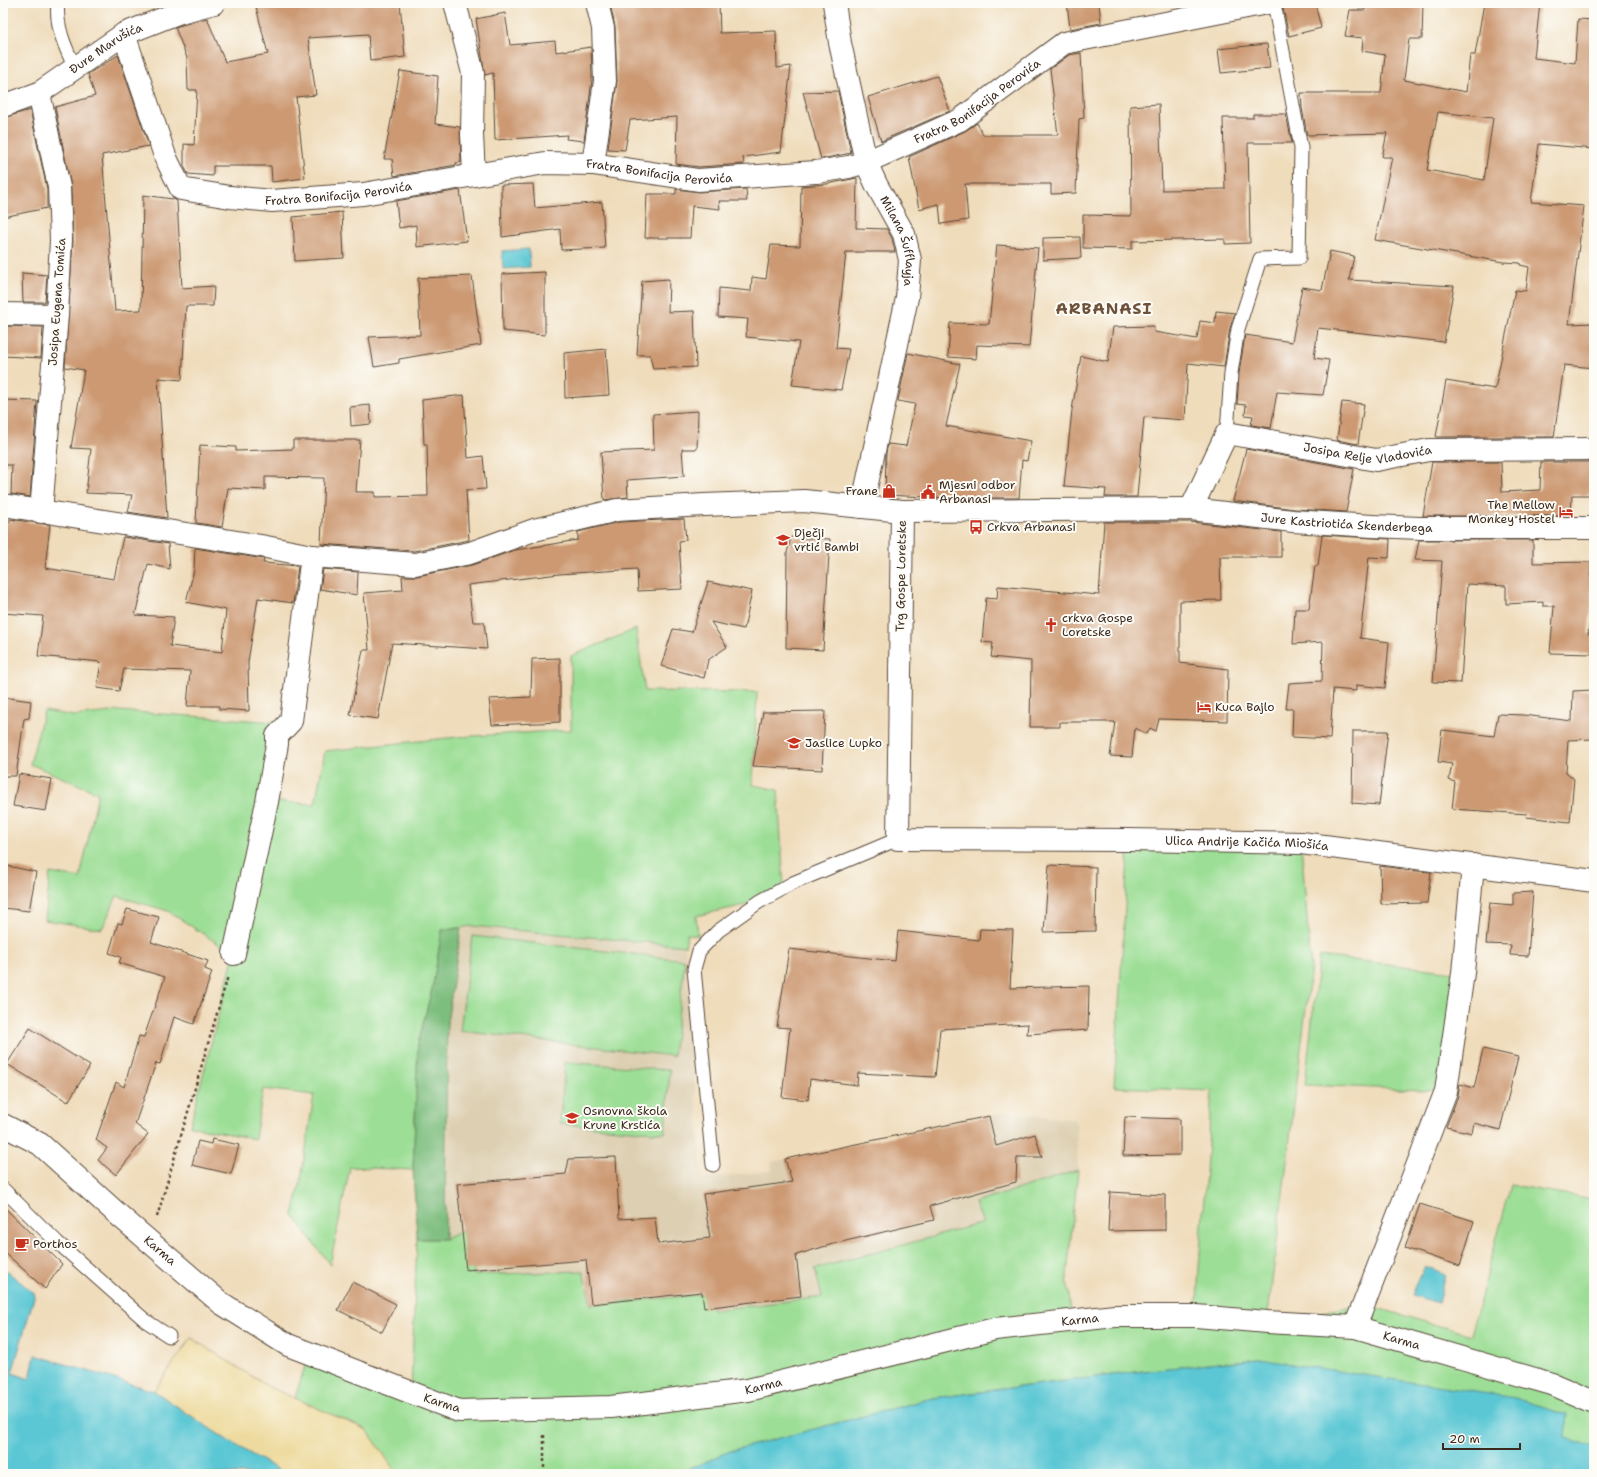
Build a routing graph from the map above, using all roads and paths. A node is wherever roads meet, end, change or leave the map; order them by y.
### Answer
1 (58, 3) edge
2 (214, 3) edge
3 (455, 3) edge
4 (597, 3) edge
5 (834, 3) edge
6 (1267, 3) edge
7 (1274, 3) edge
8 (124, 34) junction
9 (75, 68) junction
10 (39, 93) junction
11 (3, 106) edge
12 (866, 162) junction
13 (593, 164) junction
14 (474, 174) junction
15 (3, 314) edge
16 (57, 315) junction
17 (1227, 433) junction
18 (1594, 449) edge
19 (3, 505) edge
20 (862, 507) junction
21 (1100, 509) joint
22 (1191, 509) junction
23 (902, 511) junction
24 (41, 512) junction
25 (1594, 528) edge
26 (312, 556) junction
27 (898, 839) junction
28 (1473, 865) junction
29 (1594, 881) edge
30 (234, 954) joint
31 (3, 1125) edge
32 (713, 1165) dead end
33 (3, 1189) edge
34 (161, 1208) dead end
35 (1355, 1327) junction
36 (168, 1336) dead end
37 (1594, 1402) edge
38 (545, 1409) junction
39 (544, 1474) edge

1 - 9 lane
2 - 8 street, Đure Marušića
3 - 14 street
4 - 13 street
5 - 12 street, Milana Šufflayja
6 - 12 street, Fratra Bonifacija Perovića
7 - 17 lane
8 - 9 street, Đure Marušića
8 - 14 street, Fratra Bonifacija Perovića
9 - 10 street, Đure Marušića
10 - 11 street, Đure Marušića
10 - 16 street, Josipa Eugena Tomića
12 - 13 street, Fratra Bonifacija Perovića
12 - 20 street, Milana Šufflayja
13 - 14 street, Fratra Bonifacija Perovića
15 - 16 street
16 - 24 street, Josipa Eugena Tomića
17 - 18 street, Josipa Relje Vladovića
17 - 22 street
19 - 24 street
20 - 23 street
20 - 26 street
21 - 22 street, Jure Kastriotića Skenderbega
21 - 23 street, Trg Gospe Loretske
22 - 25 street, Jure Kastriotića Skenderbega
23 - 27 street, Trg Gospe Loretske
24 - 26 street
26 - 30 street
27 - 28 street, Ulica Andrije Kačića Miošića
27 - 32 lane
28 - 29 street, Ulica Andrije Kačića Miošića
28 - 35 street
30 - 34 path
31 - 38 street, Karma
33 - 36 lane
35 - 37 street, Karma
35 - 38 street, Karma
38 - 39 path

